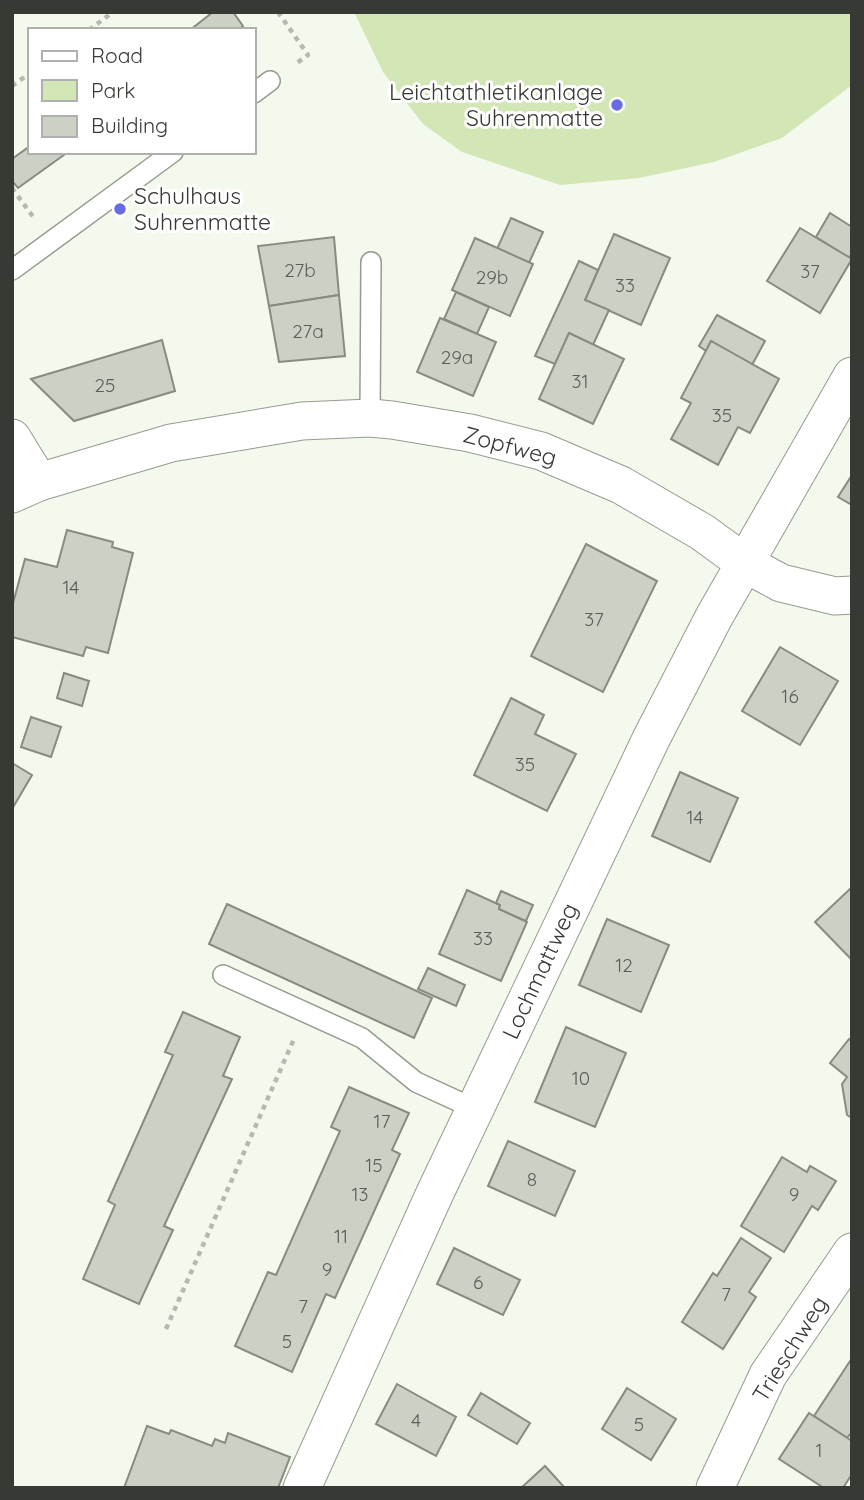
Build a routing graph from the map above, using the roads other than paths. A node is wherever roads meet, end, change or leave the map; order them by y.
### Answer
1 (270, 81) road end
2 (256, 92) edge
3 (170, 154) edge
4 (371, 262) dead end
5 (12, 270) edge
6 (852, 376) edge
7 (370, 418) junction
8 (12, 438) edge
9 (26, 488) edge
10 (746, 564) junction
11 (852, 595) edge
12 (223, 975) dead end
13 (475, 1109) junction
14 (852, 1252) edge
15 (302, 1488) edge
16 (715, 1488) edge

1 - 2 lane
3 - 5 lane
4 - 7 lane
6 - 10 street
7 - 9 street, Zopfweg
7 - 10 street, Zopfweg
8 - 9 street, Zopfweg
10 - 11 street
10 - 13 street, Lochmattweg
12 - 13 lane
13 - 15 street, Lochmattweg
14 - 16 street, Trieschweg

